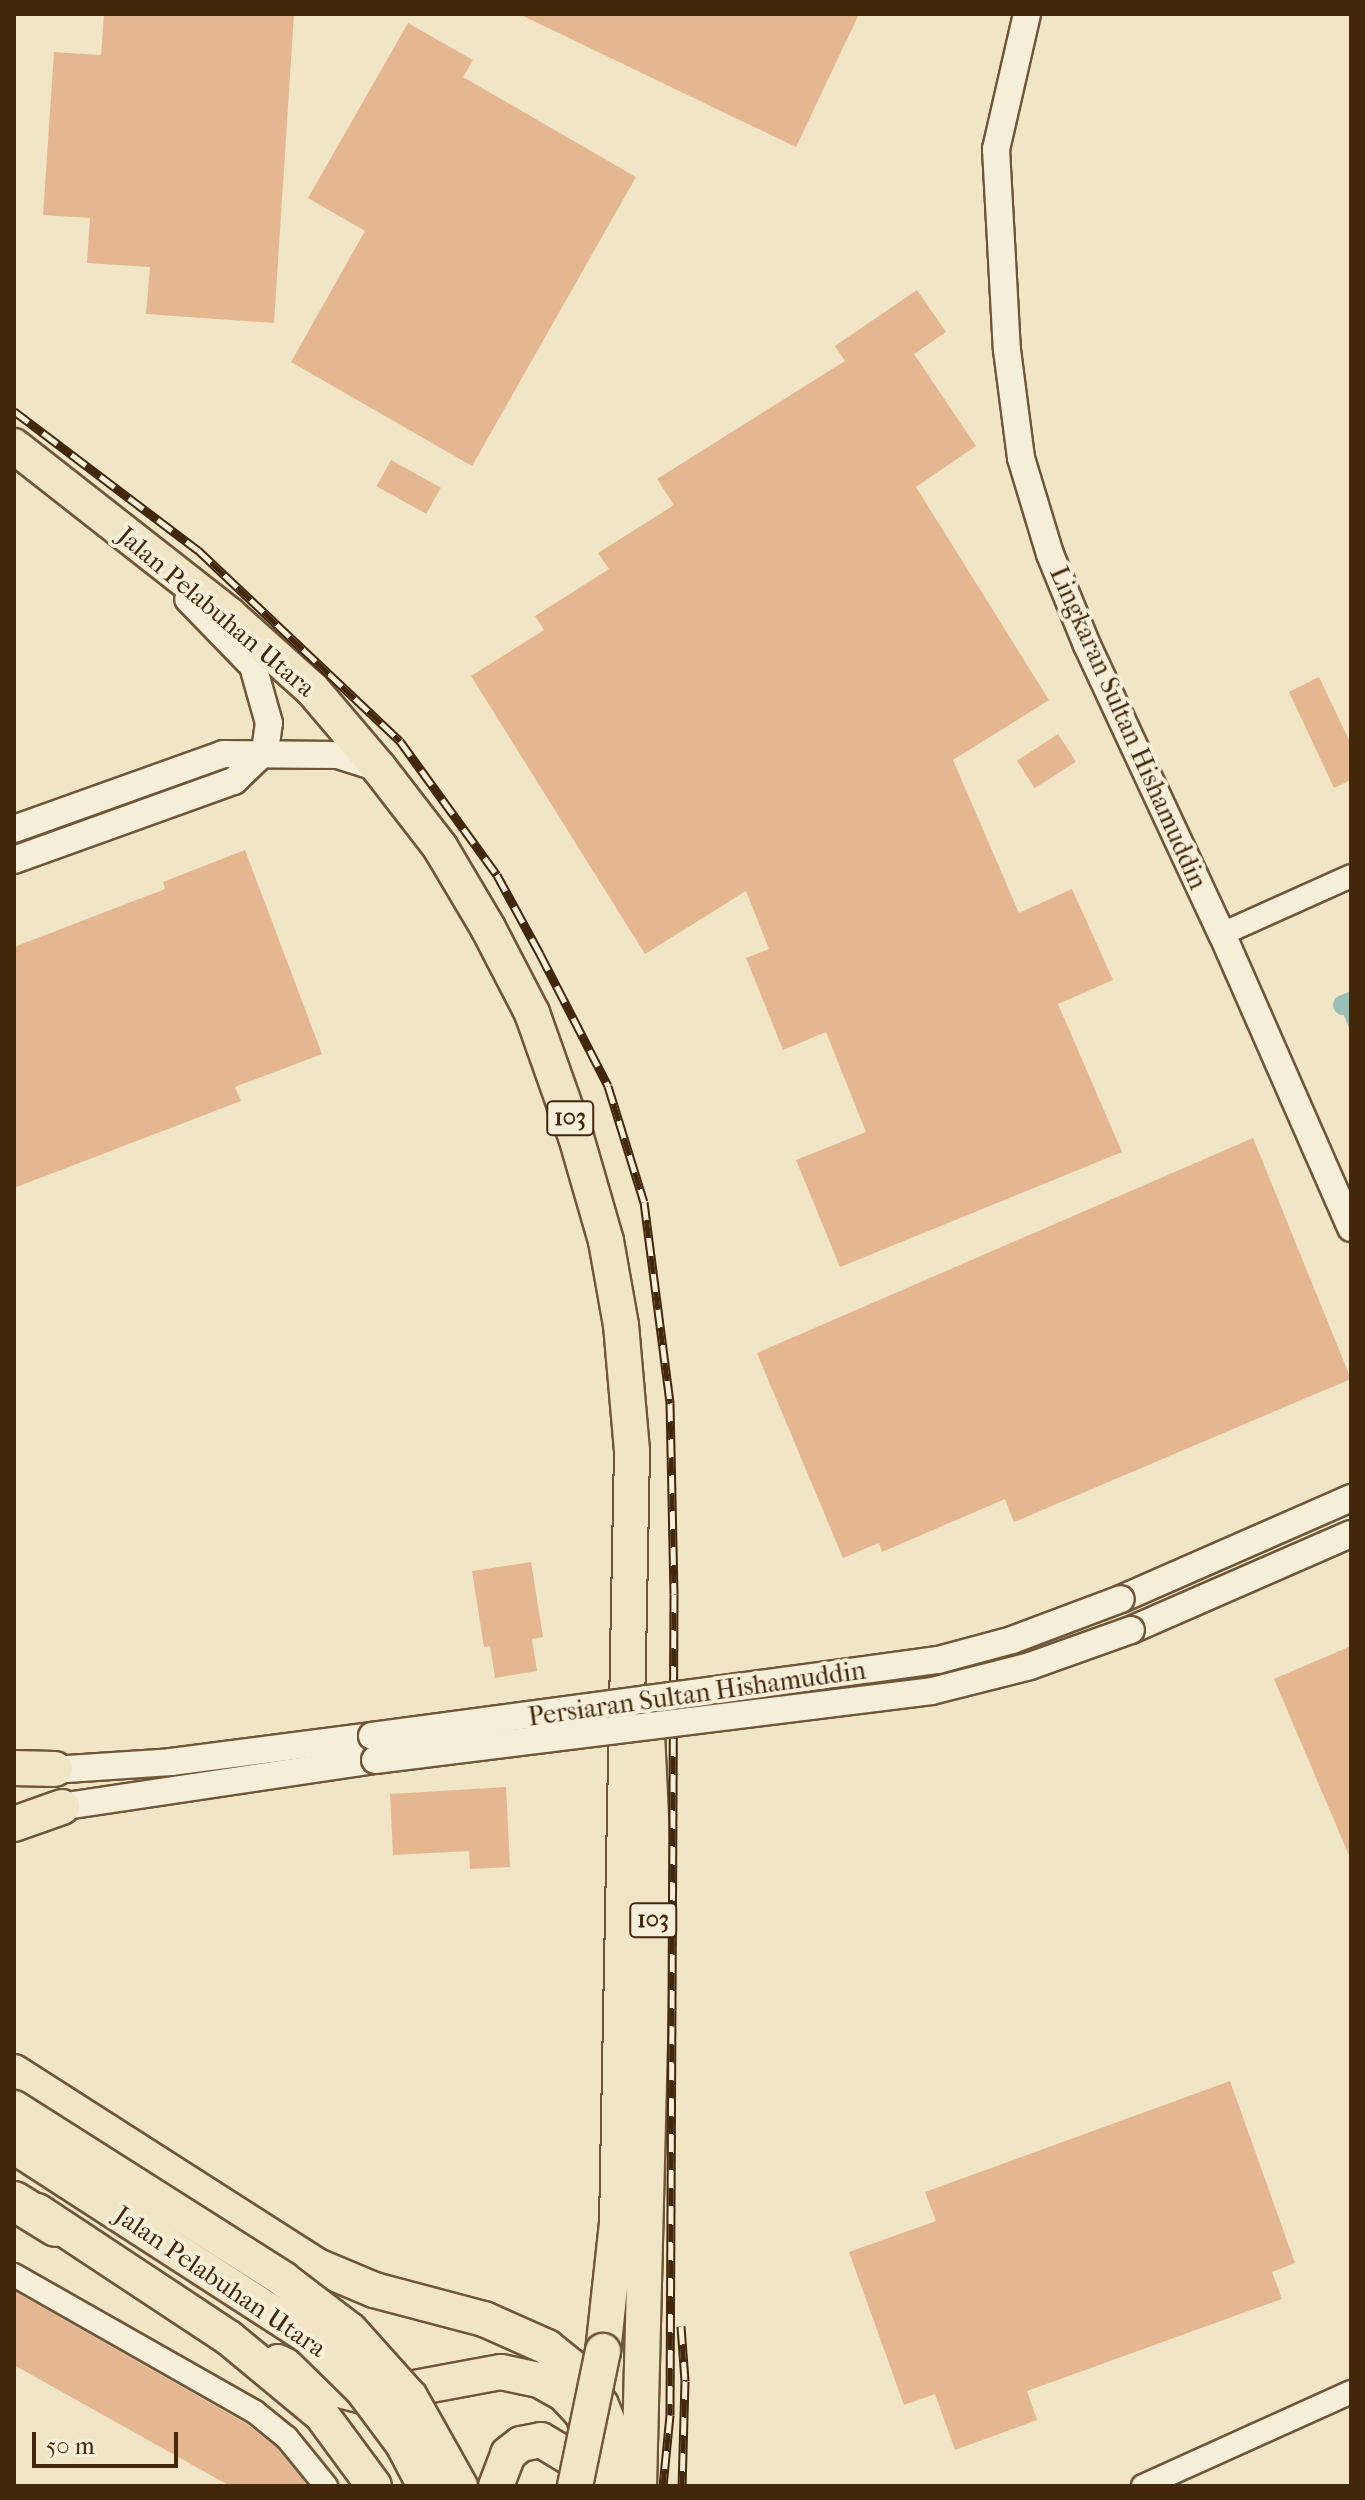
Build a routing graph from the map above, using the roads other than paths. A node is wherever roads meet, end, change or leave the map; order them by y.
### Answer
1 (1027, 14) edge
2 (14, 446) edge
3 (130, 539) junction
4 (265, 751) junction
5 (379, 768) junction
6 (14, 829) edge
7 (14, 860) edge
8 (1351, 876) edge
9 (1222, 934) junction
10 (1351, 1228) edge
11 (1351, 1498) edge
12 (633, 1512) junction
13 (1351, 1534) edge
14 (373, 1748) junction
15 (14, 1768) edge
16 (55, 1769) junction
17 (14, 1774) edge
18 (62, 1807) junction
19 (14, 1814) edge
20 (14, 1824) edge
21 (14, 2072) edge
22 (14, 2108) edge
23 (14, 2146) edge
24 (14, 2190) edge
25 (14, 2201) edge
26 (56, 2227) junction
27 (14, 2275) edge
28 (229, 2338) junction
29 (1351, 2392) edge
30 (326, 2486) edge
31 (374, 2486) edge
32 (425, 2486) edge
33 (460, 2486) edge
34 (496, 2486) edge
35 (575, 2486) edge
36 (589, 2486) edge
37 (599, 2486) edge
38 (626, 2486) edge
39 (639, 2486) edge
40 (1143, 2486) edge

1 - 9 street, Lingkaran Sultan Hishamuddin
2 - 3 main road, Jalan Pelabuhan Utara / 103
3 - 4 street
3 - 5 main road, Jalan Pelabuhan Utara / 103
4 - 5 street
4 - 6 street
4 - 7 street
5 - 12 main road, Jalan Pelabuhan Utara / 103
8 - 9 street
9 - 10 street, Lingkaran Sultan Hishamuddin
11 - 14 street, Persiaran Sultan Hishamuddin, bridge
12 - 35 main road, bridge
12 - 39 main road, 103
13 - 14 street, Persiaran Sultan Hishamuddin, bridge
14 - 16 street, Persiaran Sultan Hishamuddin
14 - 18 street, Persiaran Sultan Hishamuddin
15 - 16 main road
16 - 17 street, Persiaran Sultan Hishamuddin
18 - 19 street, Persiaran Sultan Hishamuddin
18 - 20 main road
21 - 38 main road
22 - 33 main road, bridge
23 - 32 main road, Jalan Pelabuhan Utara, bridge
24 - 26 main road
25 - 26 highway
26 - 28 main road
27 - 30 street
28 - 31 main road
28 - 37 main road
29 - 40 street
34 - 36 main road

